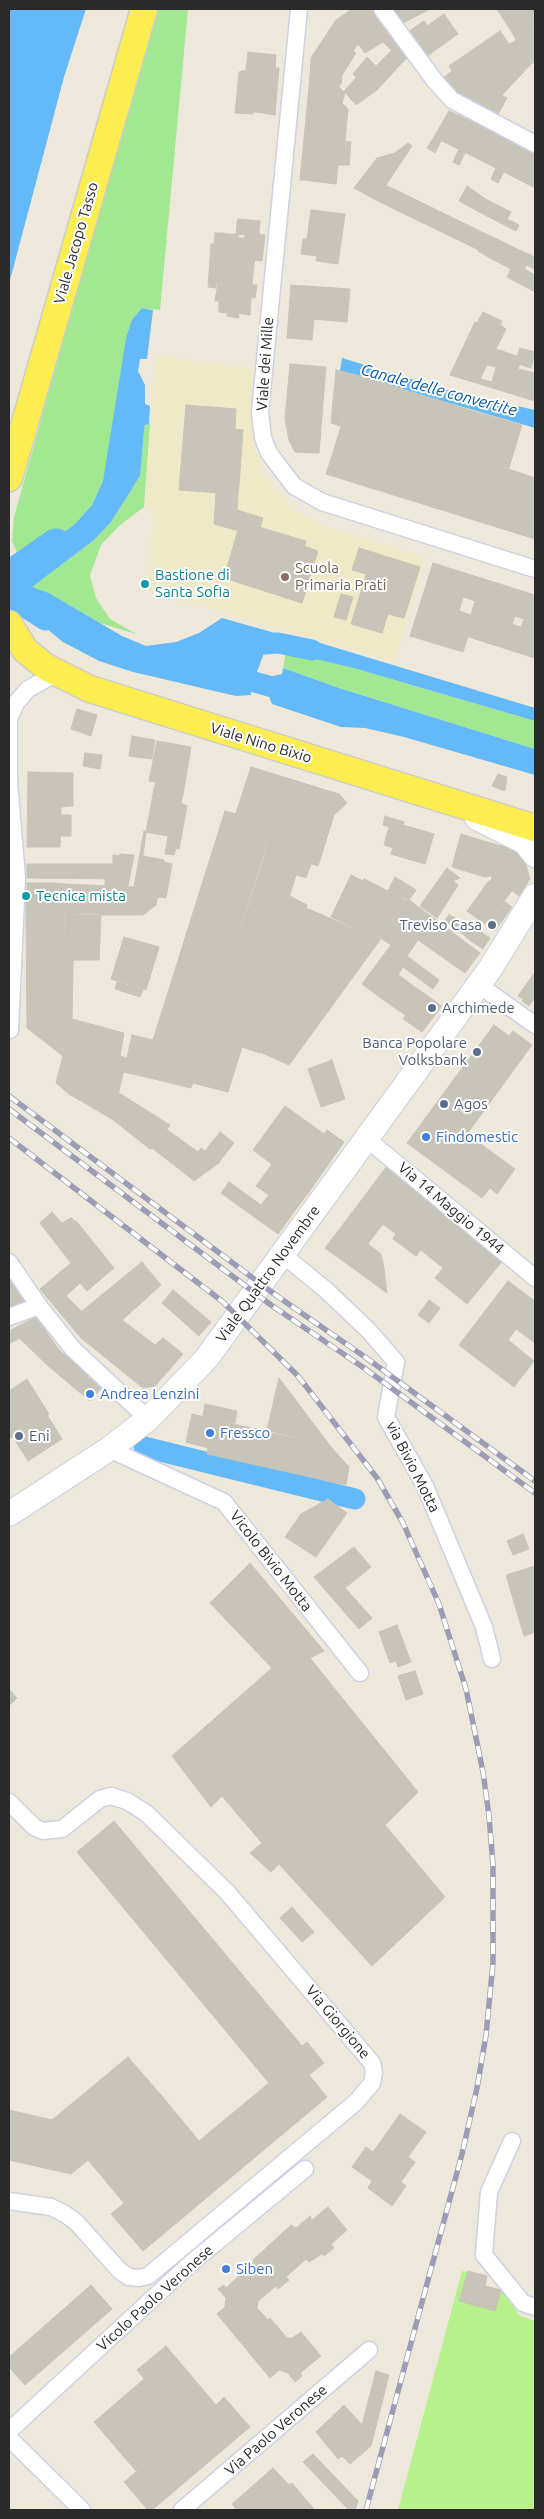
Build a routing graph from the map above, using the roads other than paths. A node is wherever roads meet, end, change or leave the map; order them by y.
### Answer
1 (144, 9) edge
2 (299, 9) edge
3 (382, 9) edge
4 (535, 144) edge
5 (9, 478) edge
6 (535, 569) edge
7 (9, 624) edge
8 (57, 673) junction
9 (9, 718) edge
10 (438, 798) junction
11 (497, 817) junction
12 (535, 823) edge
13 (535, 828) edge
14 (535, 855) edge
15 (535, 896) edge
16 (535, 921) edge
17 (485, 977) junction
18 (535, 1025) edge
19 (10, 1030) dead end
20 (367, 1139) junction
21 (282, 1254) junction
22 (9, 1262) edge
23 (535, 1278) edge
24 (39, 1306) junction
25 (9, 1317) edge
26 (148, 1419) junction
27 (109, 1449) junction
28 (9, 1514) edge
29 (492, 1659) dead end
30 (360, 1673) dead end
31 (9, 1802) edge
32 (512, 2141) dead end
33 (305, 2169) dead end
34 (9, 2201) edge
35 (535, 2307) edge
36 (369, 2350) dead end
37 (9, 2431) edge
38 (9, 2438) edge
39 (82, 2510) edge
40 (182, 2510) edge

1 - 5 main road, Viale Jacopo Tasso
2 - 6 street, Viale dei Mille
3 - 4 street
7 - 8 main road, Viale Nino Bixio
8 - 9 street
8 - 10 main road, Viale Nino Bixio
9 - 19 street
10 - 11 main road, Viale Nino Bixio
10 - 14 main road
11 - 12 street
11 - 13 main road, Viale Nino Bixio
15 - 17 main road, Viale Quattro Novembre
16 - 17 main road, Viale Quattro Novembre
17 - 18 street
17 - 20 main road, Viale Quattro Novembre
20 - 21 main road, Viale Quattro Novembre
20 - 23 street, Via 14 Maggio 1944
21 - 26 main road, Viale Quattro Novembre
21 - 29 street, via Bivio Motta
22 - 24 street
24 - 25 street
24 - 26 street
26 - 27 main road, Viale Quattro Novembre
27 - 28 main road, Viale Quattro Novembre
27 - 30 street, Vicolo Bivio Motta
31 - 34 street, Via Giorgione
32 - 35 street
33 - 37 street, Vicolo Paolo Veronese
36 - 40 street, Via Paolo Veronese
38 - 39 street

